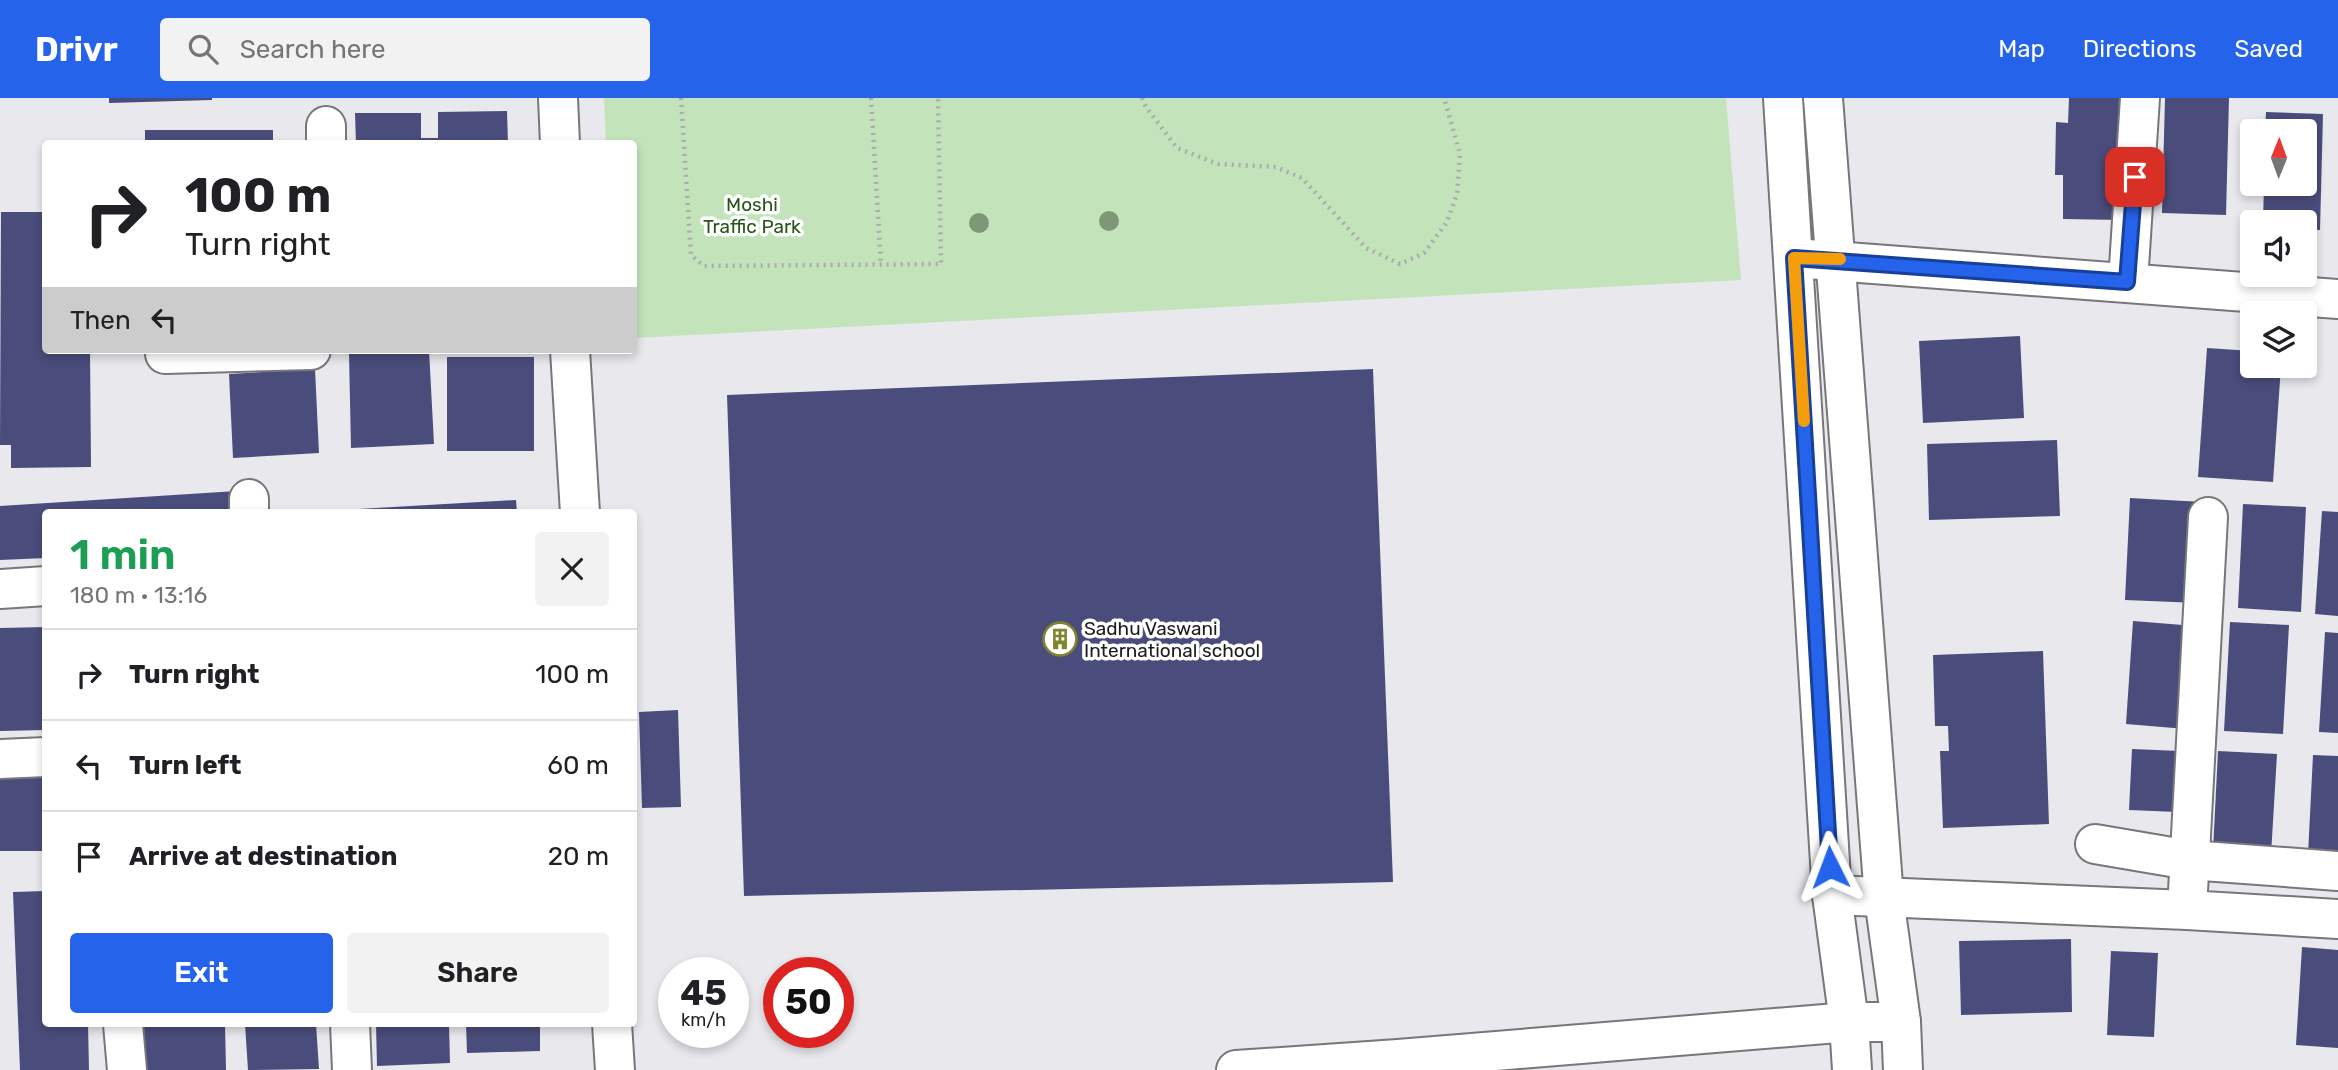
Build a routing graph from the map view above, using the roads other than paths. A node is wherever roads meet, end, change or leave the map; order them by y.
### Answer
1 (558, 98) edge
2 (1783, 98) edge
3 (1823, 98) edge
4 (2140, 98) edge
5 (560, 140) edge
6 (1794, 258) junction
7 (1834, 259) junction
8 (2127, 282) junction
9 (2338, 299) edge
10 (570, 354) edge
11 (580, 509) edge
12 (2208, 517) dead end
13 (42, 586) edge
14 (0, 589) edge
15 (42, 757) edge
16 (0, 759) edge
17 (2095, 844) dead end
18 (2189, 860) junction
19 (2338, 871) edge
20 (1832, 895) junction
21 (1884, 898) junction
22 (2187, 909) junction
23 (2338, 919) edge
24 (1900, 1021) junction
25 (1849, 1022) junction
26 (123, 1027) edge
27 (350, 1027) edge
28 (612, 1027) edge
29 (1398, 1065) edge
30 (127, 1070) edge
31 (352, 1070) edge
32 (615, 1070) edge
33 (1237, 1070) edge
34 (1852, 1070) edge
35 (1903, 1070) edge

1 - 5 street
2 - 6 street
3 - 7 street
4 - 8 street
6 - 7 street
6 - 20 street
7 - 8 street
7 - 21 street
8 - 9 street
10 - 11 street
12 - 18 street
13 - 14 street
15 - 16 street
17 - 18 street
18 - 19 street
18 - 22 street
20 - 21 street
20 - 25 street
21 - 22 street
21 - 24 street
22 - 23 street
24 - 25 street
24 - 35 street
25 - 29 street
25 - 34 street
26 - 30 street
27 - 31 street
28 - 32 street
29 - 33 street

